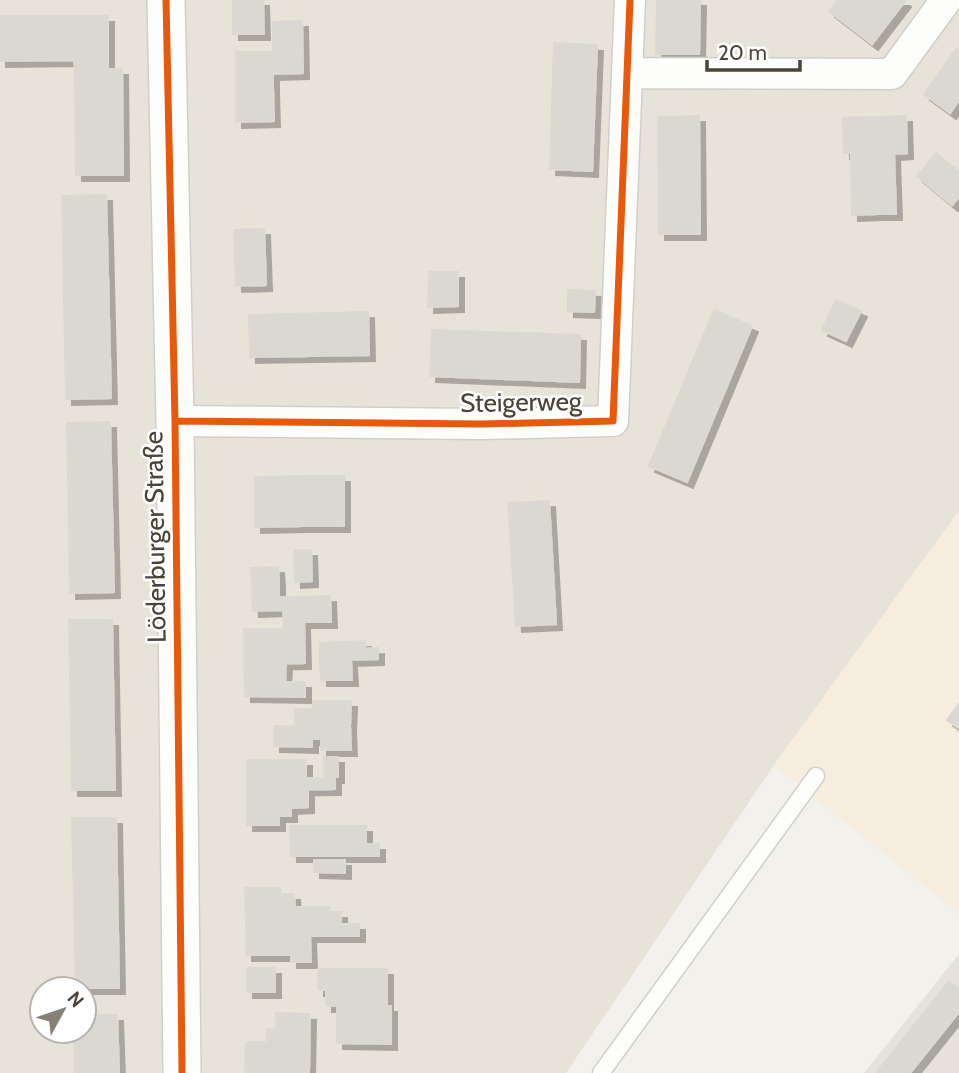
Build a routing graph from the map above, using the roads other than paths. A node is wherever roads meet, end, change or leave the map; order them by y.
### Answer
1 (166, 0) edge
2 (630, 0) edge
3 (946, 0) edge
4 (627, 73) junction
5 (175, 421) junction
6 (816, 776) dead end
7 (182, 1073) edge
8 (601, 1073) edge

1 - 5 street, Löderburger Straße
2 - 4 street, Steigerweg
3 - 4 street
4 - 5 street, Steigerweg
5 - 7 street, Löderburger Straße
6 - 8 lane

